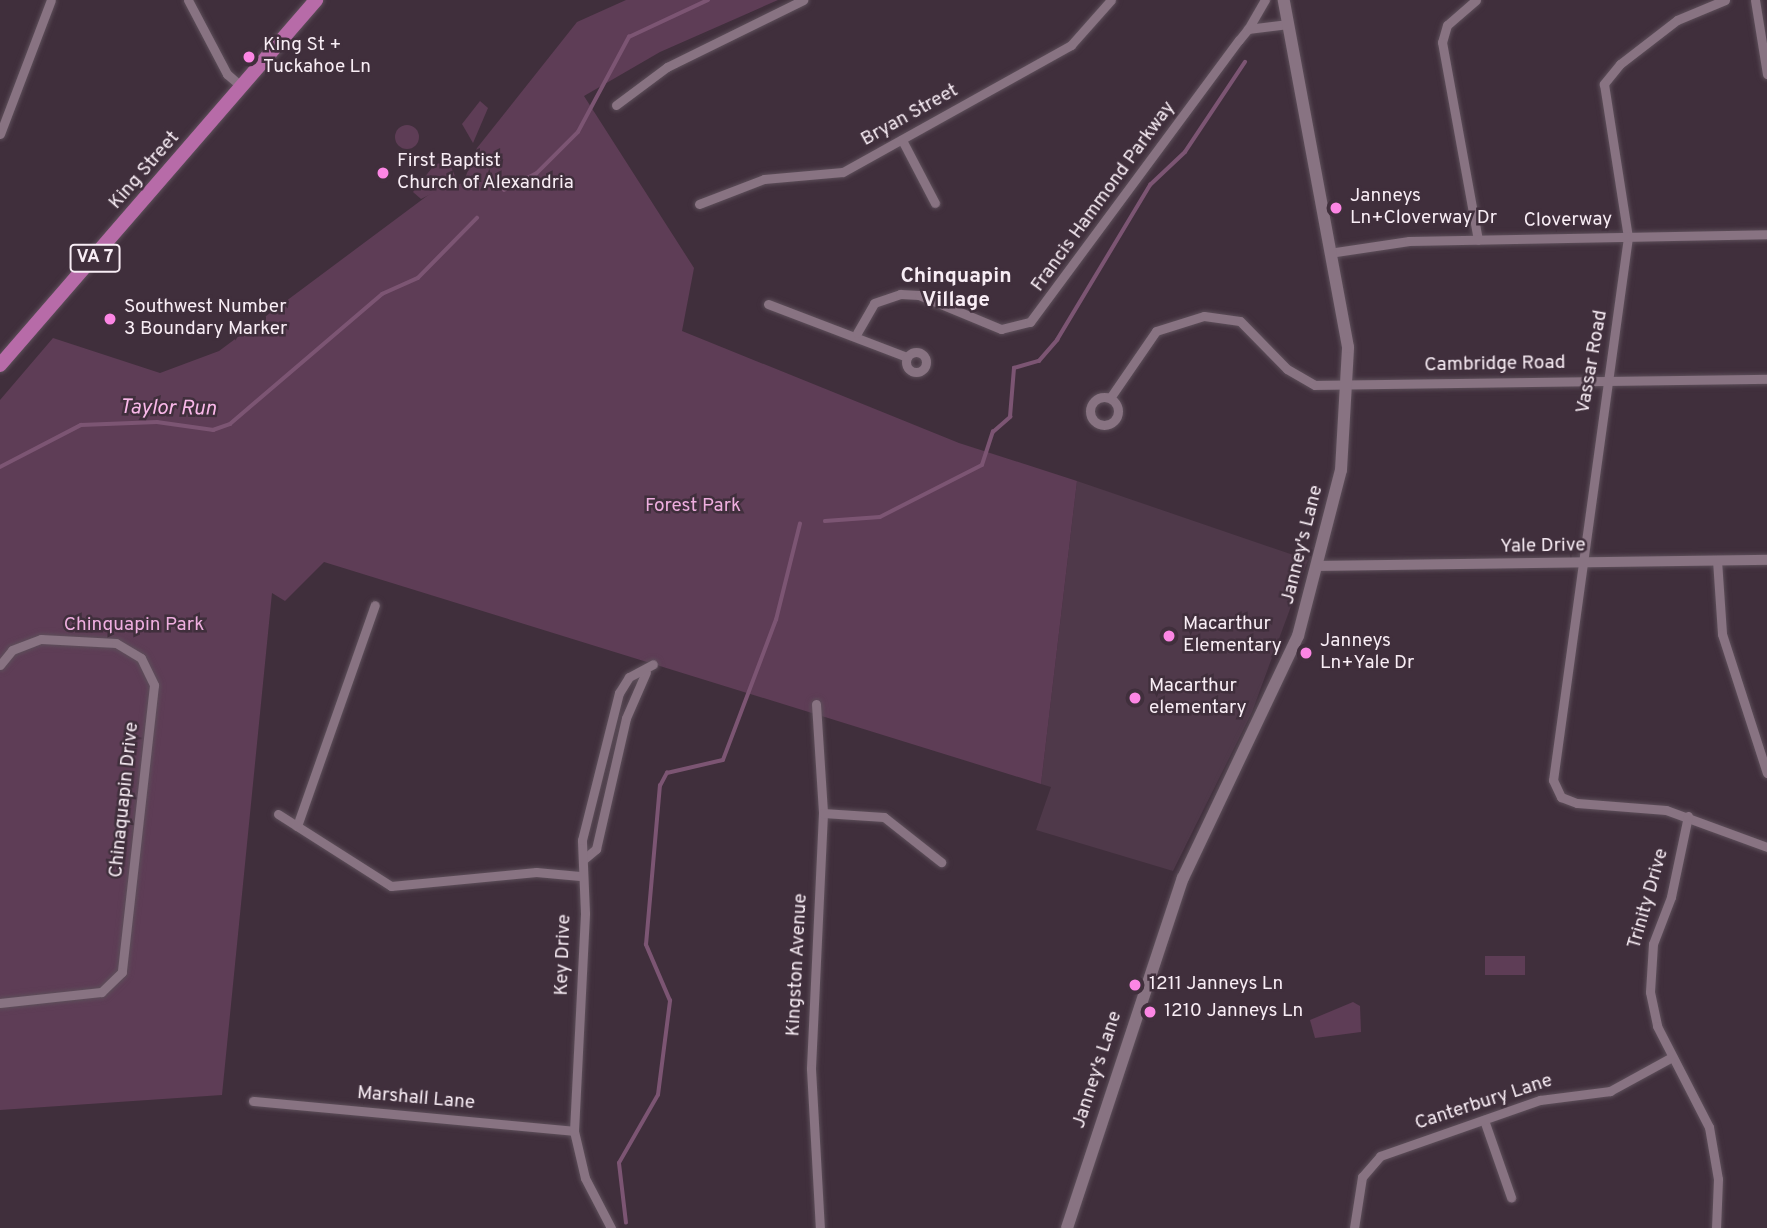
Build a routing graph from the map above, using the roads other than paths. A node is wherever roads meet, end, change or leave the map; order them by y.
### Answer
1 (51, 0) edge
2 (188, 0) edge
3 (316, 0) edge
4 (803, 0) edge
5 (1111, 0) edge
6 (1265, 0) edge
7 (1284, 0) edge
8 (1476, 0) edge
9 (1725, 0) edge
10 (1755, 0) edge
11 (1286, 24) junction
12 (1248, 29) junction
13 (1767, 74) edge
14 (242, 87) junction
15 (616, 106) dead end
16 (0, 134) edge
17 (902, 140) junction
18 (935, 203) dead end
19 (699, 204) dead end
20 (1767, 234) edge
21 (1628, 237) junction
22 (1478, 240) junction
23 (1329, 253) junction
24 (768, 304) dead end
25 (856, 333) junction
26 (907, 357) dead end
27 (0, 365) edge
28 (1767, 379) edge
29 (1608, 381) junction
30 (1350, 385) junction
31 (1110, 398) dead end
32 (1717, 560) junction
33 (1767, 560) edge
34 (1583, 564) junction
35 (1319, 566) junction
36 (375, 605) dead end
37 (653, 664) dead end
38 (0, 665) edge
39 (646, 672) junction
40 (816, 704) dead end
41 (1767, 773) edge
42 (824, 813) junction
43 (278, 814) dead end
44 (1688, 816) junction
45 (297, 826) junction
46 (1767, 847) edge
47 (584, 859) junction
48 (941, 862) dead end
49 (580, 876) junction
50 (0, 1003) edge
51 (1672, 1057) junction
52 (253, 1101) dead end
53 (1484, 1120) junction
54 (575, 1131) junction
55 (1511, 1197) dead end
56 (611, 1228) edge
57 (820, 1228) edge
58 (1067, 1228) edge
59 (1353, 1228) edge
60 (1716, 1228) edge

1 - 16 street
2 - 14 street
3 - 14 main road, King Street / VA 7
4 - 15 street
5 - 17 street, Bryan Street
6 - 12 street, Francis Hammond Parkway
7 - 11 main road, Janney's Lane
8 - 22 street
9 - 21 street, Vassar Road
10 - 13 street
11 - 12 street
11 - 23 main road, Janney's Lane
12 - 25 street, Francis Hammond Parkway
14 - 27 main road, King Street / VA 7
17 - 18 street
17 - 19 street, Bryan Street
20 - 21 street, Cloverway
21 - 22 street, Cloverway
21 - 29 street, Vassar Road
22 - 23 street, Cloverway
23 - 30 main road, Janney's Lane
24 - 25 street
25 - 26 street
28 - 29 street, Cambridge Road
29 - 30 street, Cambridge Road
29 - 34 street, Vassar Road
30 - 31 street, Cambridge Road
30 - 35 main road, Janney's Lane
32 - 33 street, Yale Drive
32 - 34 street, Yale Drive
32 - 41 street
34 - 35 street, Yale Drive
34 - 44 street, Vassar Road
35 - 58 main road, Janney's Lane
36 - 45 street
37 - 39 street
38 - 50 street, Chinaquapin Drive
39 - 47 street
39 - 47 street
40 - 42 street, Kingston Avenue
42 - 48 street
42 - 57 street, Kingston Avenue
43 - 45 street
44 - 46 street
44 - 51 street, Trinity Drive
45 - 49 street
47 - 49 street
49 - 54 street, Key Drive
51 - 53 street, Canterbury Lane
51 - 60 street, Trinity Drive
52 - 54 street, Marshall Lane
53 - 55 street
53 - 59 street, Canterbury Lane
54 - 56 street, Key Drive

